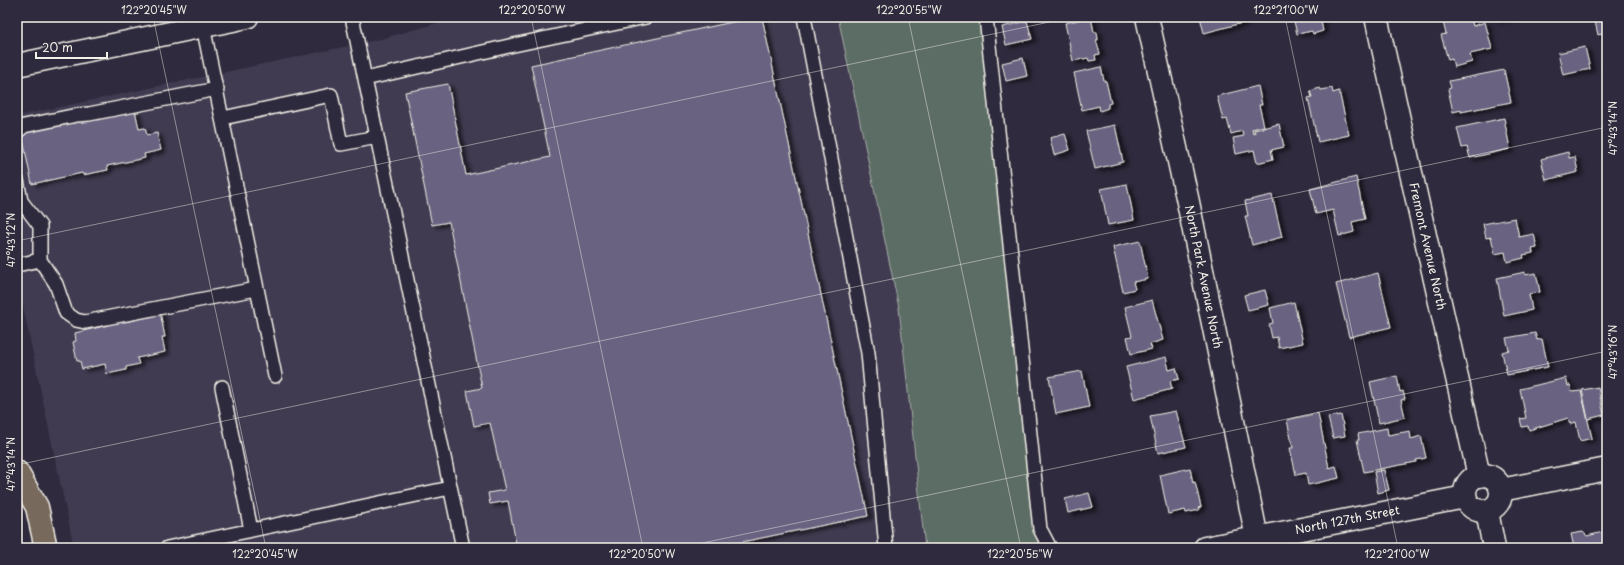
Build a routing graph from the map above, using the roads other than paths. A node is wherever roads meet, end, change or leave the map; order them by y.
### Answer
1 (352, 17) edge
2 (646, 17) edge
3 (804, 17) edge
4 (986, 17) edge
5 (1147, 17) edge
6 (1376, 17) edge
7 (238, 18) edge
8 (203, 26) junction
9 (17, 66) edge
10 (365, 79) junction
11 (217, 89) junction
12 (223, 118) junction
13 (17, 132) edge
14 (377, 137) junction
15 (17, 180) edge
16 (40, 260) junction
17 (17, 265) edge
18 (256, 289) junction
19 (275, 376) dead end
20 (222, 387) dead end
21 (1607, 469) edge
22 (17, 472) edge
23 (1479, 476) junction
24 (450, 488) junction
25 (1501, 490) junction
26 (1465, 497) junction
27 (1487, 511) junction
28 (251, 530) junction
29 (1256, 538) junction
30 (46, 548) edge
31 (167, 548) edge
32 (463, 548) edge
33 (886, 548) edge
34 (1050, 548) edge
35 (1205, 548) edge
36 (1494, 548) edge

1 - 10 lane
2 - 10 lane
3 - 33 lane
4 - 34 lane
5 - 29 street, North Park Avenue North
6 - 23 street, Fremont Avenue North
7 - 8 street
8 - 9 street
8 - 11 lane
10 - 14 lane
11 - 12 lane
11 - 13 lane
12 - 14 lane
12 - 18 lane
14 - 24 lane
15 - 16 lane
16 - 17 lane
16 - 18 lane
18 - 19 lane
20 - 28 lane
21 - 25 street
22 - 30 highway
23 - 25 street
23 - 26 street
24 - 28 lane
24 - 32 lane
25 - 27 street
26 - 27 street
26 - 29 street, North 127th Street
27 - 36 street
28 - 31 lane
29 - 35 street, North 127th Street

